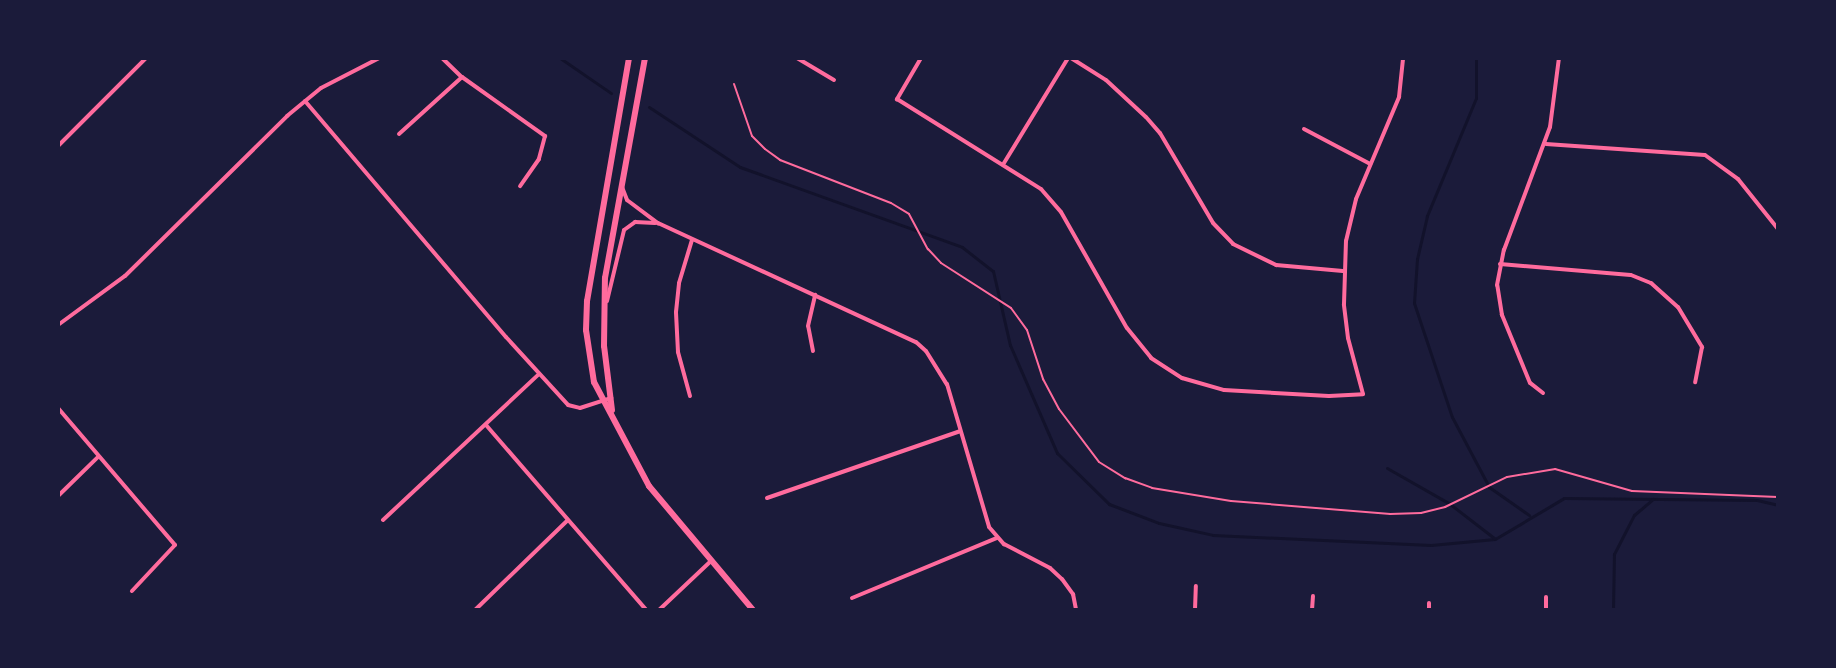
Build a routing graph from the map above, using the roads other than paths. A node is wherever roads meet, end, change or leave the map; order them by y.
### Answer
1 (146, 58) edge
2 (379, 58) edge
3 (442, 58) edge
4 (629, 58) edge
5 (645, 58) edge
6 (797, 58) edge
7 (921, 58) edge
8 (1069, 58) edge
9 (1403, 58) edge
10 (1559, 58) edge
11 (462, 77) junction
12 (834, 80) dead end
13 (305, 101) junction
14 (1304, 129) dead end
15 (399, 134) dead end
16 (1546, 144) junction
17 (58, 146) edge
18 (1004, 163) junction
19 (1370, 164) junction
20 (520, 186) dead end
21 (622, 187) junction
22 (658, 223) junction
23 (1778, 229) edge
24 (692, 240) junction
25 (1500, 264) junction
26 (1343, 271) junction
27 (815, 294) junction
28 (603, 317) junction
29 (58, 325) edge
30 (813, 351) dead end
31 (538, 375) junction
32 (1695, 382) dead end
33 (1543, 393) dead end
34 (690, 396) dead end
35 (608, 399) junction
36 (58, 408) edge
37 (486, 425) junction
38 (960, 431) junction
39 (98, 457) junction
40 (58, 496) edge
41 (767, 498) dead end
42 (568, 519) junction
43 (383, 520) dead end
44 (997, 538) junction
45 (711, 561) junction
46 (1196, 586) dead end
47 (132, 591) dead end
48 (1313, 596) dead end
49 (1546, 597) dead end
50 (852, 598) dead end
51 (1429, 603) dead end
52 (475, 610) edge
53 (646, 610) edge
54 (659, 610) edge
55 (753, 610) edge
56 (1076, 610) edge
57 (1195, 610) edge
58 (1312, 610) edge
59 (1429, 610) edge
60 (1546, 610) edge

1 - 17 street
2 - 13 street
3 - 11 street
4 - 35 main road
5 - 21 main road
6 - 12 street
7 - 18 street
8 - 18 street
8 - 26 street
9 - 19 street
10 - 16 street
11 - 15 street
11 - 20 street
13 - 29 street
13 - 31 street
14 - 19 street
16 - 23 street
16 - 25 street
18 - 26 street
19 - 26 street
21 - 22 street
21 - 28 main road
22 - 24 street
22 - 28 street
24 - 27 street
24 - 34 street
25 - 32 street
25 - 33 street
27 - 30 street
27 - 38 street
28 - 35 main road
31 - 35 street
31 - 37 street
35 - 45 main road
36 - 39 street
37 - 42 street
37 - 43 street
38 - 41 street
38 - 44 street
39 - 40 street
39 - 47 street
42 - 52 street
42 - 53 street
44 - 50 street
44 - 56 street
45 - 54 street
45 - 55 main road
46 - 57 street
48 - 58 street
49 - 60 street
51 - 59 street

